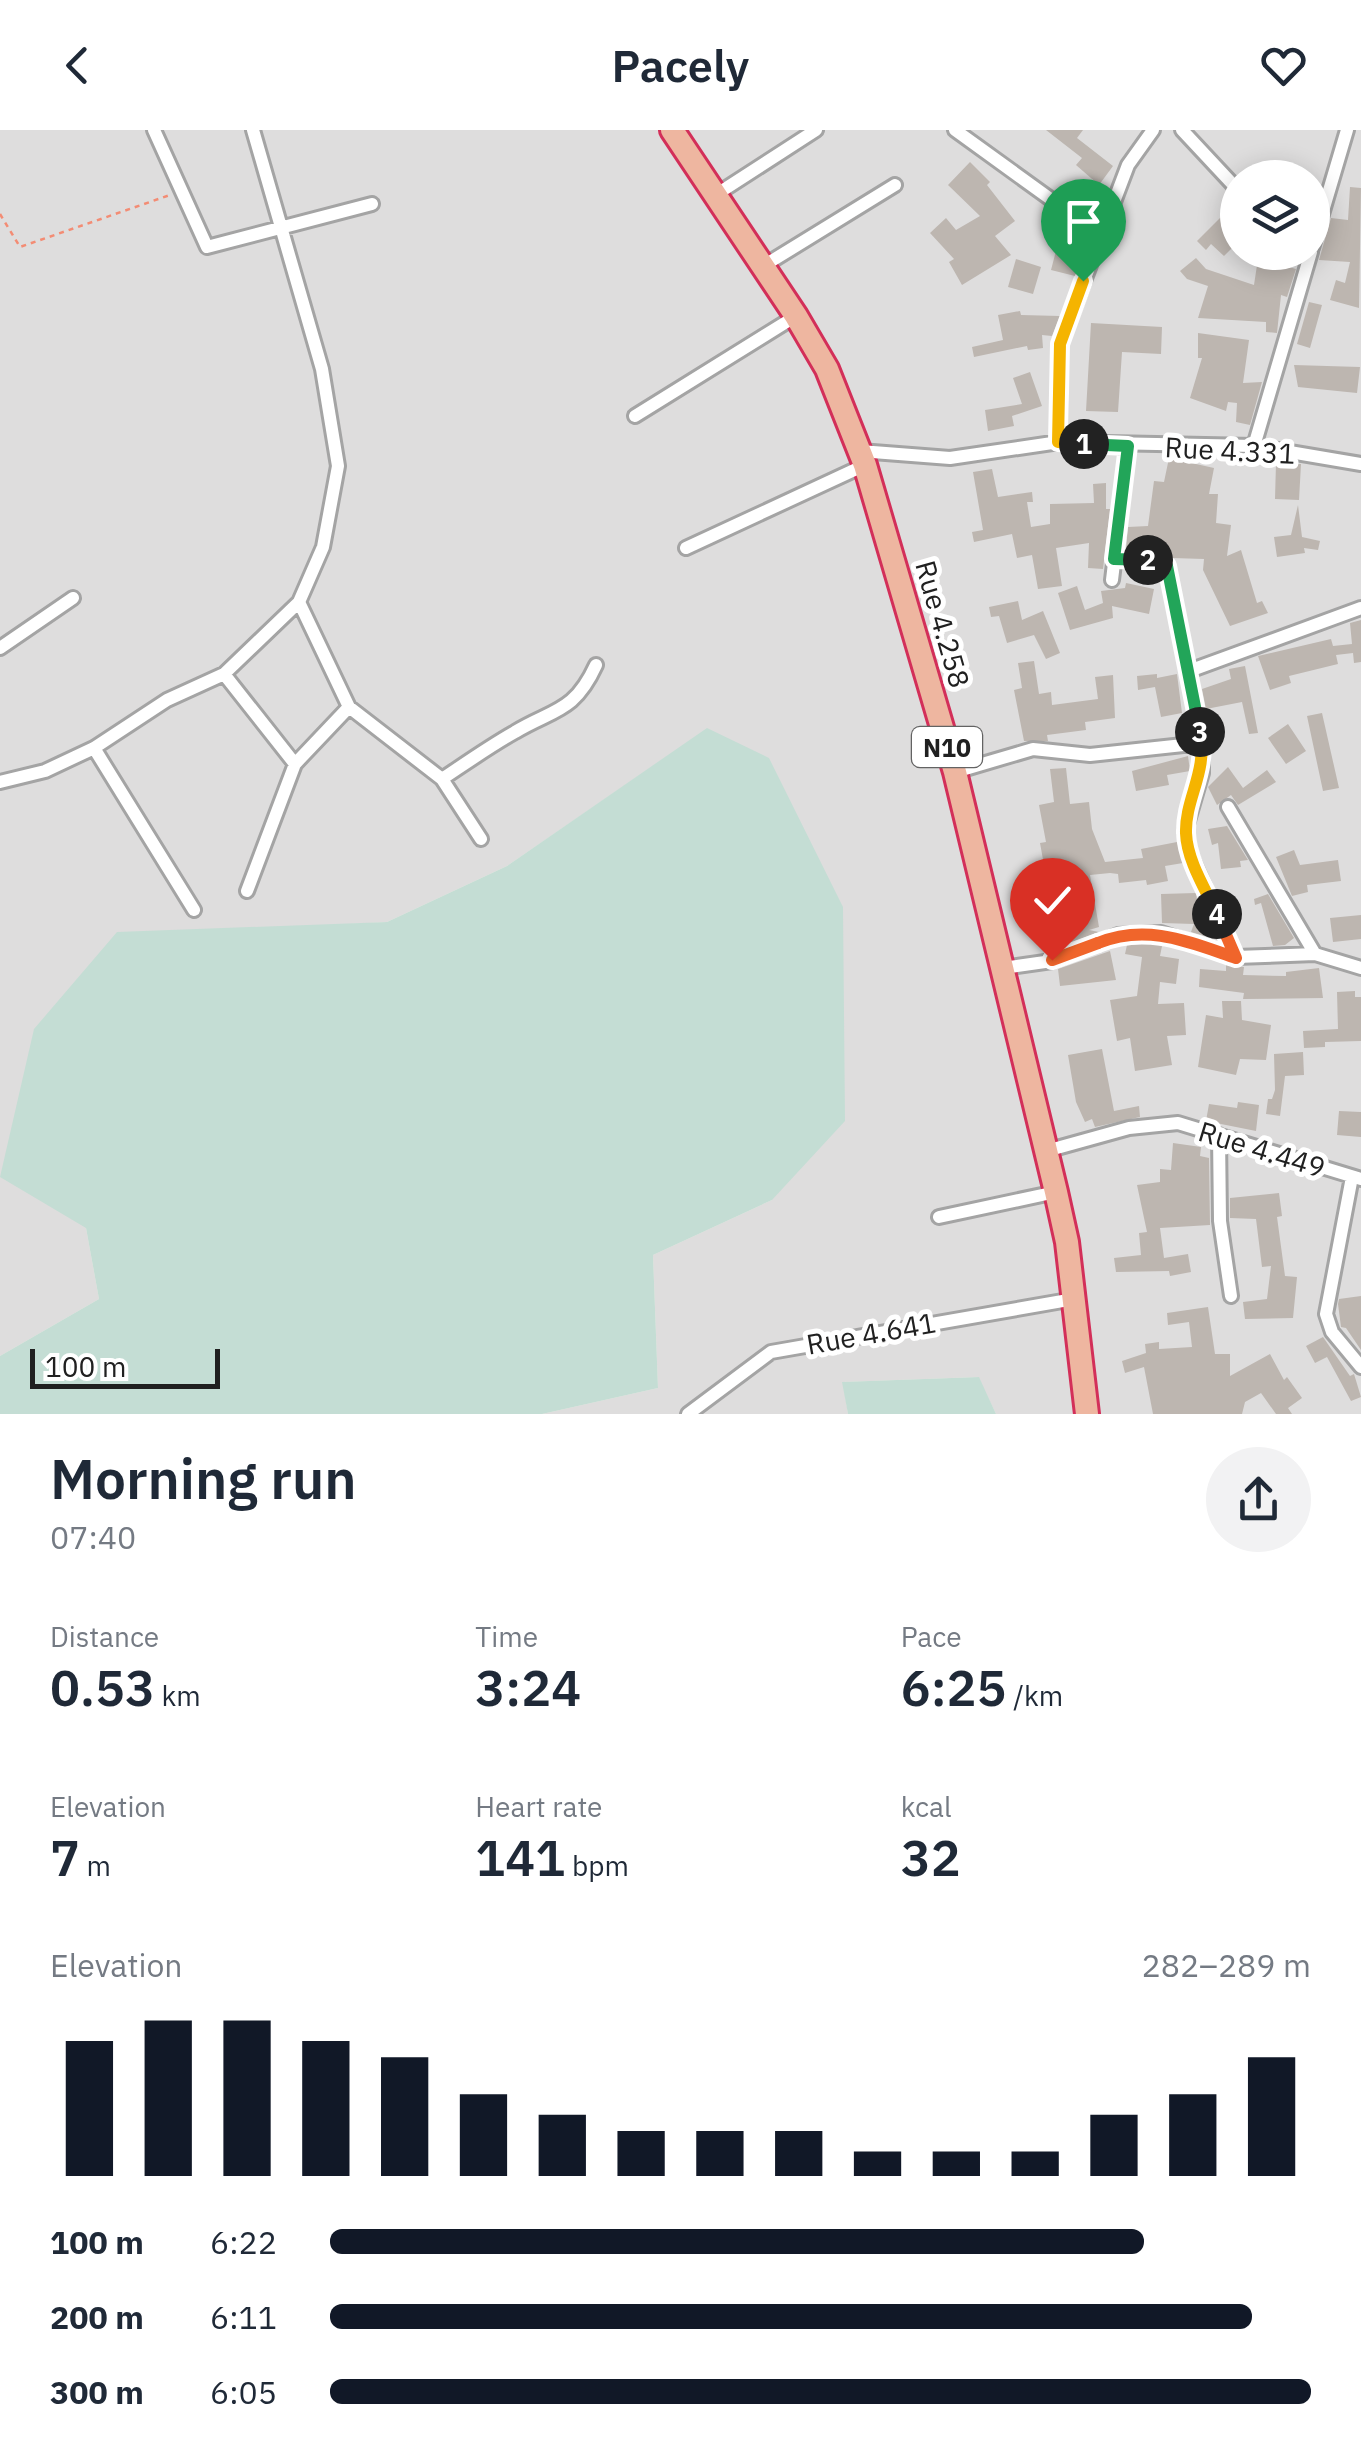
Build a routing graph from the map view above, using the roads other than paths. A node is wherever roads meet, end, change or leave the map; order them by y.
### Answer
1 (154, 130) edge
2 (253, 130) edge
3 (672, 130) edge
4 (816, 130) edge
5 (954, 130) edge
6 (1153, 130) edge
7 (1182, 130) edge
8 (1348, 130) edge
9 (1220, 171) edge
10 (895, 185) dead end
11 (1330, 189) edge
12 (717, 194) junction
13 (372, 204) dead end
14 (282, 231) junction
15 (1100, 234) junction
16 (765, 265) junction
17 (1306, 270) edge
18 (796, 316) junction
19 (634, 416) dead end
20 (1058, 442) junction
21 (1128, 446) junction
22 (1254, 446) junction
23 (863, 458) junction
24 (1361, 464) edge
25 (686, 548) dead end
26 (1114, 559) junction
27 (1112, 580) dead end
28 (73, 598) dead end
29 (299, 602) junction
30 (1361, 608) edge
31 (0, 648) edge
32 (596, 666) dead end
33 (1189, 671) junction
34 (224, 674) junction
35 (349, 708) junction
36 (1202, 743) junction
37 (94, 748) junction
38 (295, 764) junction
39 (955, 772) junction
40 (442, 779) junction
41 (0, 782) edge
42 (1228, 807) dead end
43 (481, 839) dead end
44 (247, 891) dead end
45 (194, 910) dead end
46 (1314, 954) junction
47 (1236, 958) junction
48 (1002, 968) junction
49 (1361, 968) edge
50 (1219, 1135) junction
51 (1046, 1151) junction
52 (1357, 1178) edge
53 (1056, 1192) junction
54 (939, 1217) dead end
55 (1231, 1296) dead end
56 (1074, 1299) junction
57 (1361, 1367) edge
58 (688, 1414) edge
59 (1087, 1414) edge

1 - 14 street
2 - 14 street
3 - 12 highway, Rue 4.258 / N10
4 - 12 street
5 - 15 street
6 - 15 street
7 - 9 street
8 - 11 street
10 - 16 street
12 - 16 highway, Rue 4.258 / N10
13 - 14 street
14 - 29 street
15 - 20 street
16 - 18 highway, Rue 4.258 / N10
17 - 22 street
18 - 19 street
18 - 23 highway, Rue 4.258 / N10
20 - 21 street, Rue 4.331
20 - 23 street, Rue 4.331
21 - 22 street, Rue 4.331
21 - 26 street
22 - 24 street, Rue 4.331
23 - 25 street
23 - 39 highway, Rue 4.258 / N10
26 - 27 street
26 - 33 street
28 - 31 street
29 - 34 street
29 - 35 street
30 - 33 street
32 - 40 street
33 - 36 street
34 - 37 street
34 - 38 street
35 - 38 street
35 - 40 street
36 - 39 street
36 - 47 street
37 - 41 street
37 - 45 street
38 - 44 street
39 - 48 highway, Rue 4.258 / N10
40 - 43 street
42 - 46 street
46 - 47 street
46 - 49 street
47 - 48 street
48 - 51 highway, Rue 4.258 / N10
50 - 51 street, Rue 4.449
50 - 52 street, Rue 4.449
50 - 55 street
51 - 53 highway, Rue 4.258 / N10
52 - 57 street
53 - 54 street
53 - 56 highway, Rue 4.258 / N10
56 - 58 street, Rue 4.641
56 - 59 highway, Rue 4.258 / N10

